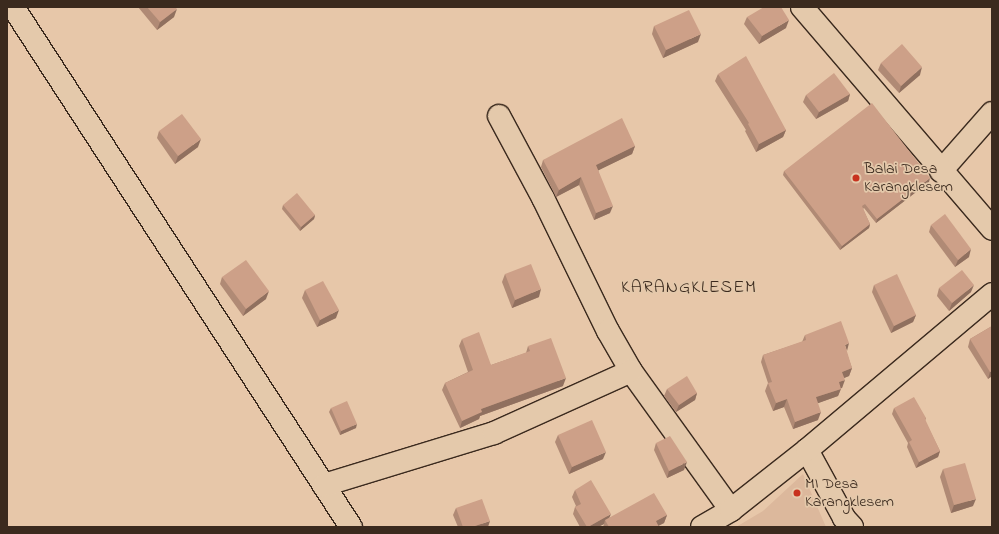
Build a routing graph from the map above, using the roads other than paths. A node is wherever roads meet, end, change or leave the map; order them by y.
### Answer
1 (13, 7) edge
2 (802, 7) edge
3 (992, 113) edge
4 (499, 116) dead end
5 (941, 171) junction
6 (992, 229) edge
7 (992, 294) edge
8 (631, 371) junction
9 (807, 450) junction
10 (324, 485) junction
11 (731, 510) junction
12 (352, 527) edge
13 (702, 527) edge
14 (852, 527) edge

1 - 10 street
2 - 5 street
3 - 5 street
4 - 8 street
5 - 6 street
7 - 9 street
8 - 10 street
8 - 11 street
9 - 11 street
9 - 14 street
10 - 12 street
11 - 13 street

